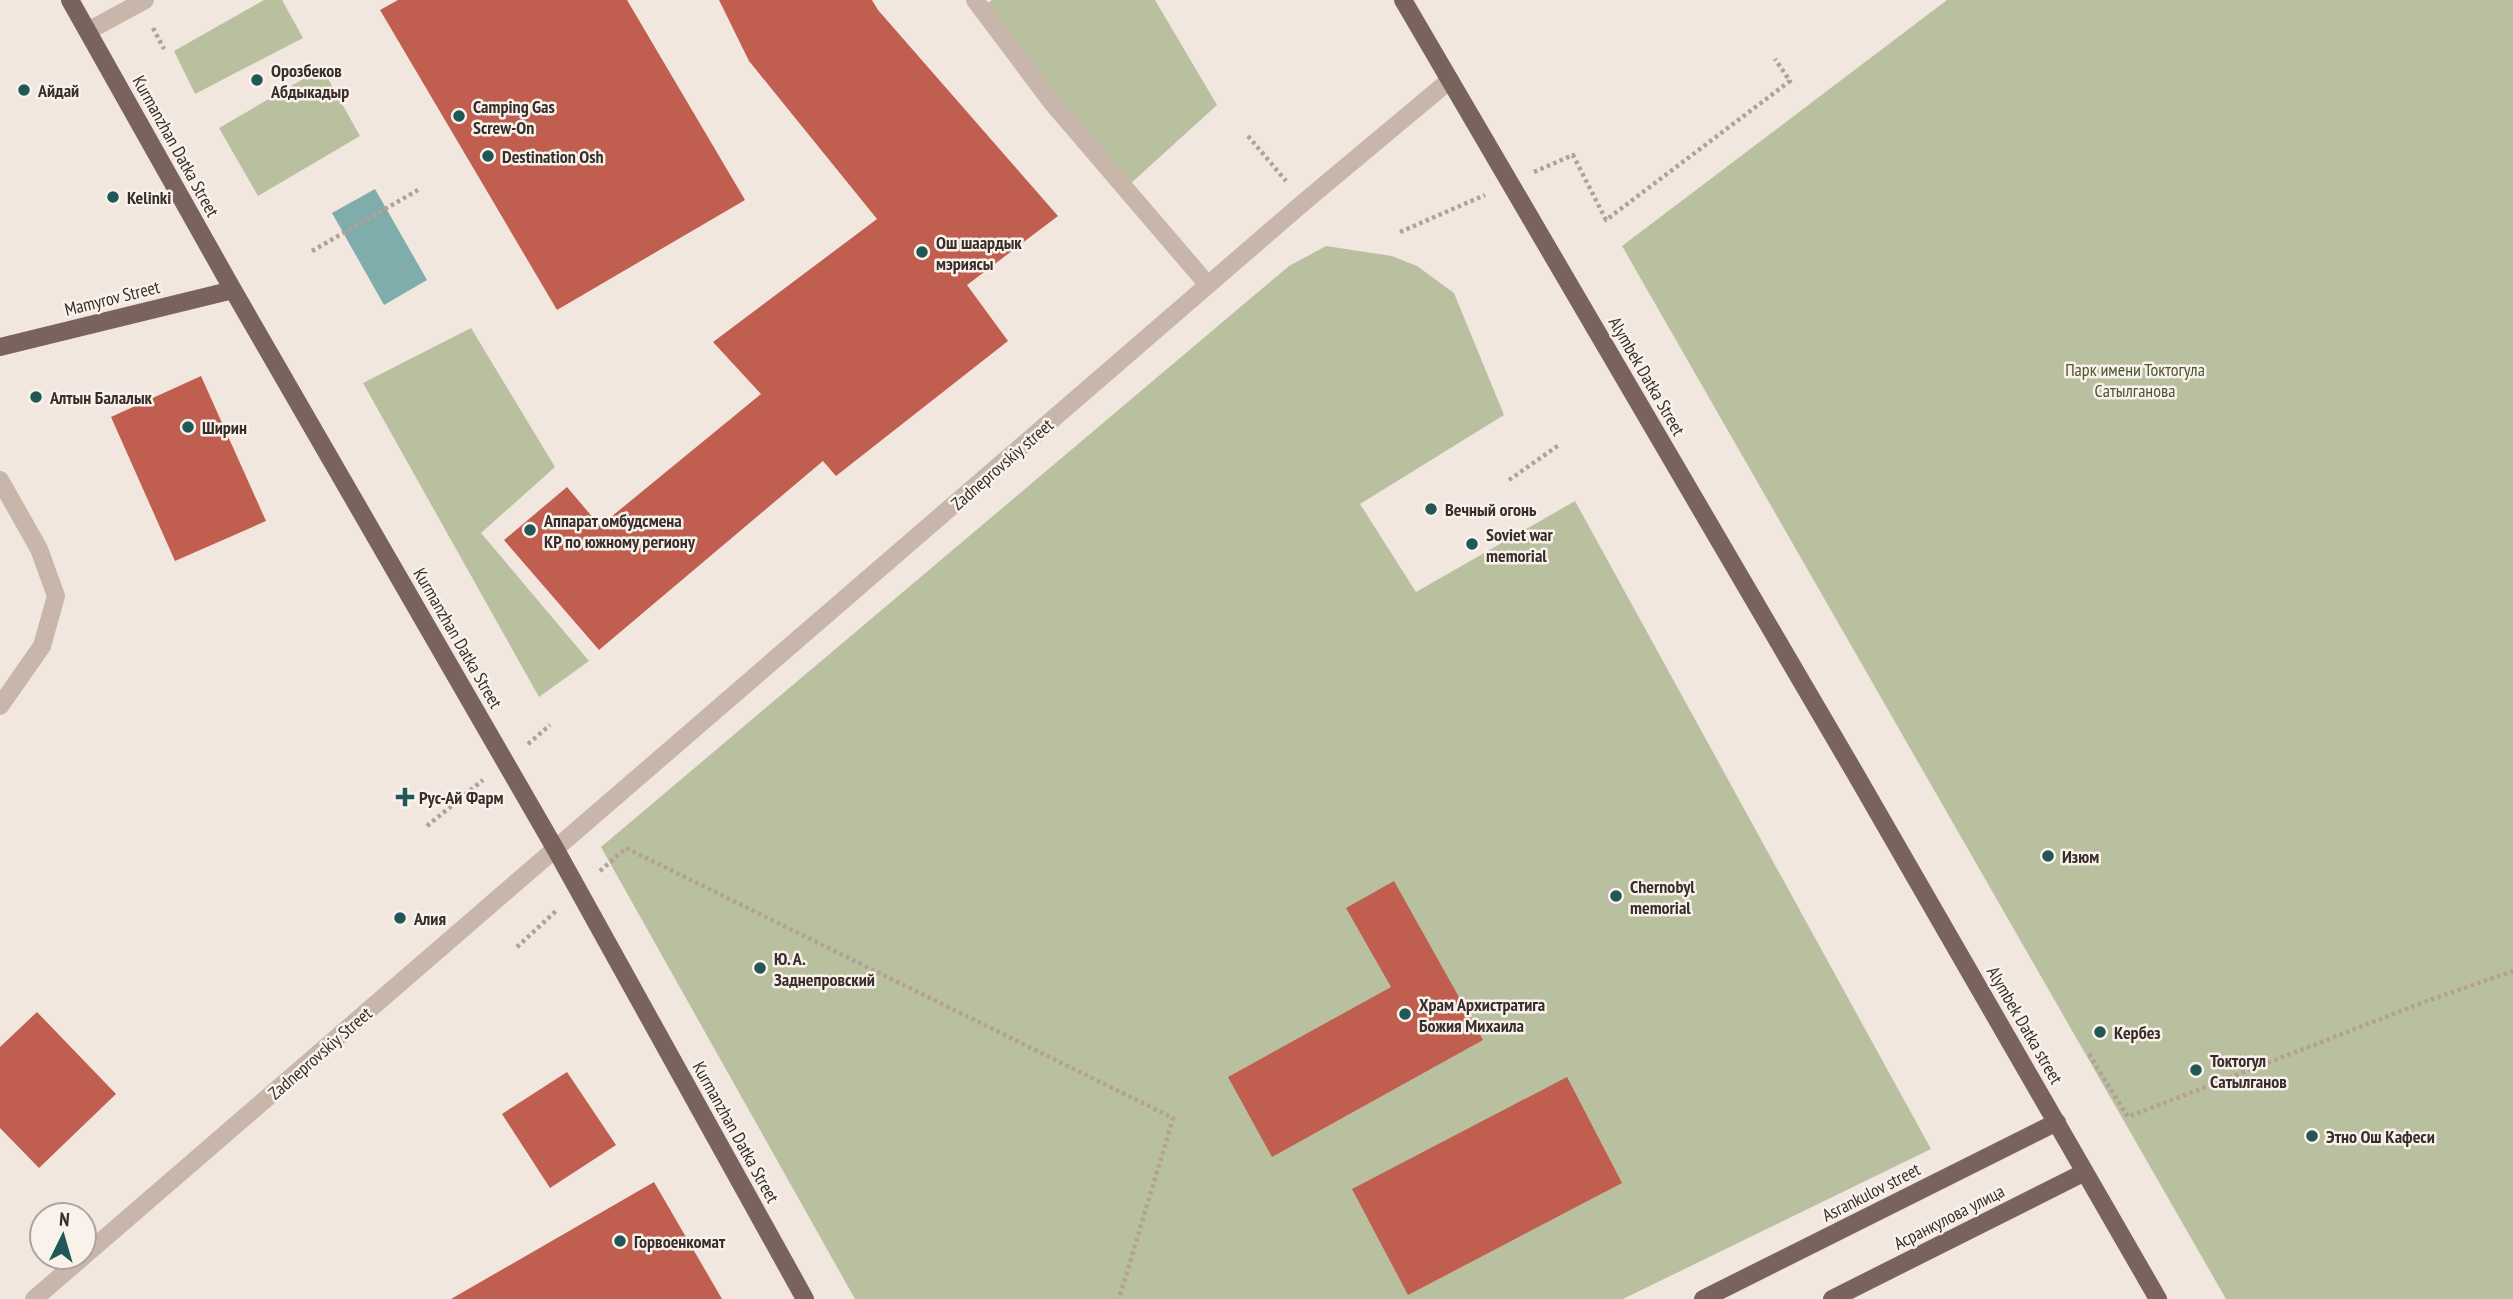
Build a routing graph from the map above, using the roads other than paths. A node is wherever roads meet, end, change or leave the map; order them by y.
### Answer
1 (70, 0) edge
2 (145, 0) edge
3 (975, 0) edge
4 (1403, 0) edge
5 (88, 31) junction
6 (1450, 80) junction
7 (1208, 285) junction
8 (233, 290) junction
9 (0, 347) edge
10 (0, 480) edge
11 (0, 706) edge
12 (556, 850) junction
13 (2057, 1122) junction
14 (2085, 1172) junction
15 (98, 1243) edge
16 (66, 1271) edge
17 (34, 1299) edge
18 (805, 1299) edge
19 (1703, 1299) edge
20 (1832, 1299) edge
21 (2158, 1299) edge

1 - 5 main road, Kurmanzhan Datka Street
2 - 5 street
3 - 7 street
4 - 6 main road, Alymbek Datka Street
5 - 8 main road, Kurmanzhan Datka Street
6 - 7 street, Zadneprovskiy street
6 - 13 main road, Alymbek Datka Street
7 - 12 street, Zadneprovskiy street
8 - 9 main road, Mamyrov Street
8 - 12 main road, Kurmanzhan Datka Street
10 - 11 street
12 - 15 street, Zadneprovskiy Street
12 - 18 main road, Kurmanzhan Datka Street
13 - 14 main road
13 - 19 main road, Asrankulov street
14 - 20 main road, Асранкулова улица
14 - 21 main road
16 - 17 street, Zadneprovskiy Street

